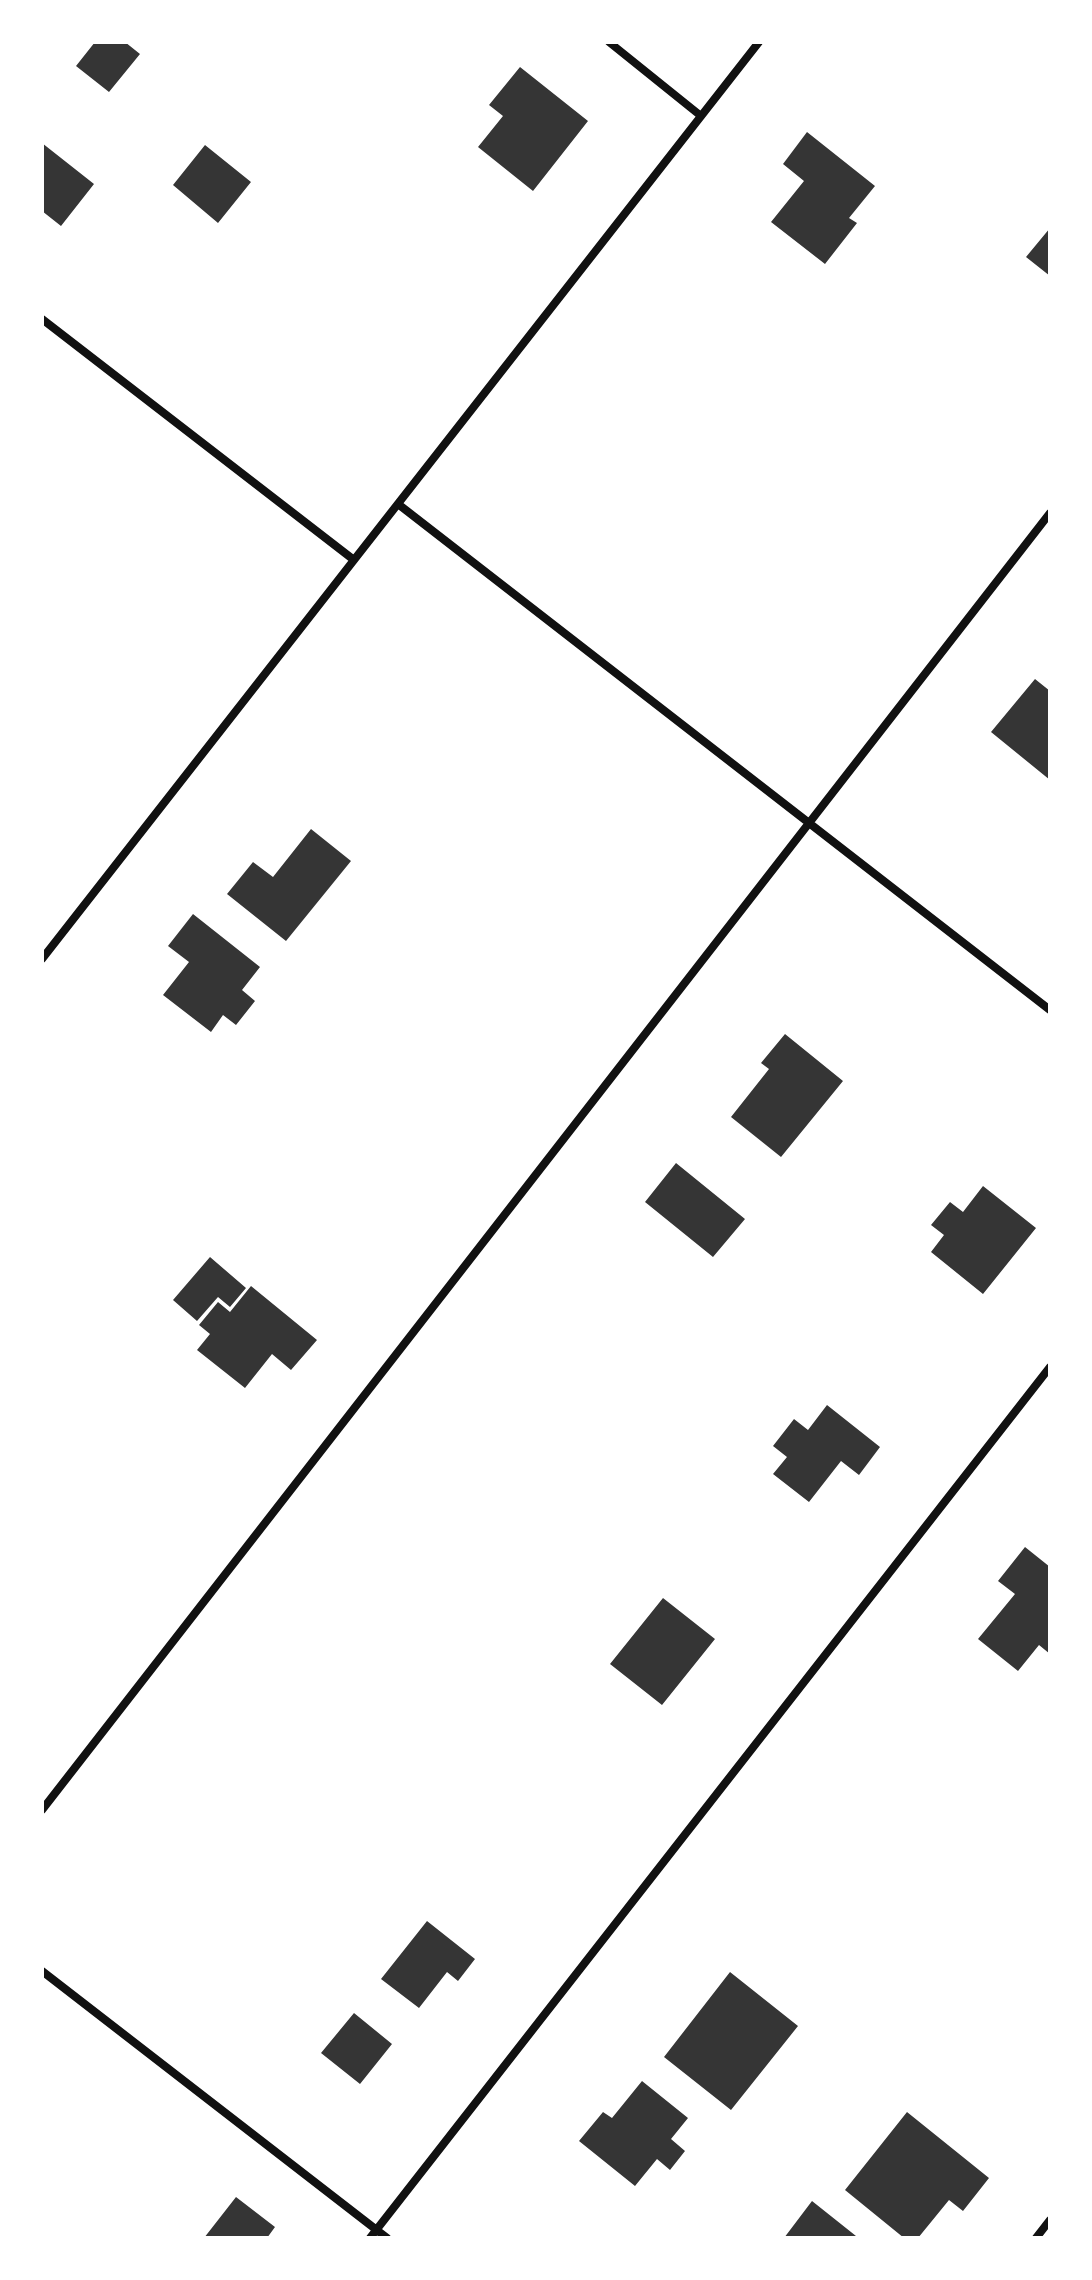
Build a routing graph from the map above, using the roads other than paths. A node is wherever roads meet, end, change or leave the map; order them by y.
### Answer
1 (609, 42) edge
2 (759, 42) edge
3 (701, 116) junction
4 (42, 319) edge
5 (398, 504) junction
6 (1050, 513) edge
7 (354, 560) junction
8 (809, 823) junction
9 (42, 959) edge
10 (1050, 1010) edge
11 (1050, 1367) edge
12 (42, 1810) edge
13 (42, 1971) edge
14 (1050, 2220) edge
15 (373, 2234) edge
16 (387, 2238) edge
17 (1036, 2238) edge

1 - 3 street
2 - 3 street
3 - 5 street
4 - 7 street
5 - 7 street
5 - 8 street
6 - 8 street
7 - 9 street
8 - 10 street
8 - 12 street
11 - 15 street
13 - 15 street
14 - 17 street
15 - 16 street

